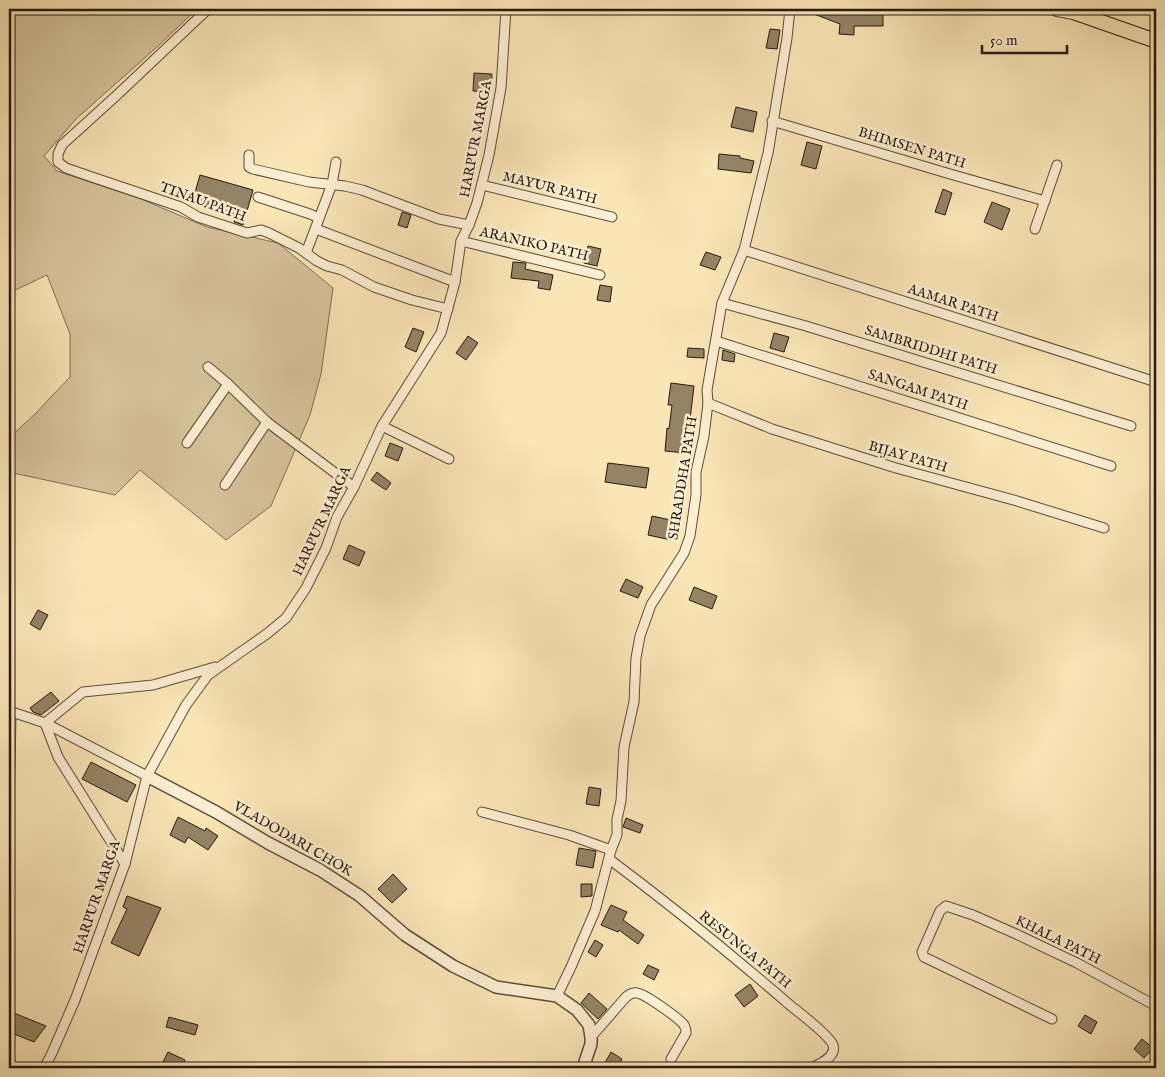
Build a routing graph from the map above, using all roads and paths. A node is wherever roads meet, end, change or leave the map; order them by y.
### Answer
1 (208, 9) edge
2 (506, 9) edge
3 (790, 9) edge
4 (1057, 9) edge
5 (1156, 41) edge
6 (772, 121) junction
7 (249, 154) dead end
8 (336, 162) dead end
9 (1057, 165) dead end
10 (332, 184) junction
11 (482, 185) junction
12 (258, 197) dead end
13 (1045, 201) junction
14 (319, 218) junction
15 (612, 218) dead end
16 (469, 225) junction
17 (316, 229) junction
18 (1035, 229) dead end
19 (461, 241) junction
20 (744, 250) junction
21 (306, 253) junction
22 (600, 274) dead end
23 (455, 282) junction
24 (722, 303) junction
25 (448, 309) junction
26 (716, 341) junction
27 (208, 367) dead end
28 (1153, 381) dead end
29 (228, 384) junction
30 (708, 403) junction
31 (266, 422) junction
32 (382, 426) junction
33 (1131, 426) dead end
34 (187, 443) dead end
35 (449, 459) dead end
36 (1111, 466) dead end
37 (225, 485) dead end
38 (354, 487) junction
39 (1104, 528) dead end
40 (222, 665) junction
41 (9, 711) edge
42 (44, 723) junction
43 (147, 776) junction
44 (482, 812) dead end
45 (610, 855) junction
46 (125, 864) junction
47 (556, 996) junction
48 (1156, 1006) edge
49 (1052, 1019) dead end
50 (592, 1038) junction
51 (671, 1059) dead end
52 (44, 1068) edge
53 (582, 1068) edge
54 (811, 1068) edge

1 - 21 street, TINAU PATH
2 - 11 street, HARPUR MARGA
3 - 6 street, SHRADDHA PATH
4 - 5 main road
6 - 13 street, BHIMSEN PATH
6 - 20 street, SHRADDHA PATH
7 - 10 street
8 - 10 street
9 - 13 street
10 - 14 street
10 - 16 street
11 - 15 street, MAYUR PATH
11 - 16 street, HARPUR MARGA
12 - 14 street
13 - 18 street
14 - 17 street
16 - 19 street, HARPUR MARGA
17 - 21 street
17 - 23 street
19 - 22 street, ARANIKO PATH
19 - 23 street, HARPUR MARGA
20 - 24 street, SHRADDHA PATH
20 - 28 street, AAMAR PATH
21 - 25 street, TINAU PATH
23 - 25 street, HARPUR MARGA
24 - 26 street, SHRADDHA PATH
24 - 33 street, SAMBRIDDHI PATH
25 - 32 street, HARPUR MARGA
26 - 30 street, SHRADDHA PATH
26 - 36 street, SANGAM PATH
27 - 29 street
29 - 31 street
29 - 34 street
30 - 39 street, BIJAY PATH
30 - 45 street, SHRADDHA PATH
31 - 37 street
31 - 38 street
32 - 35 street
32 - 38 street, HARPUR MARGA
38 - 40 street, HARPUR MARGA
40 - 42 street
40 - 43 street, HARPUR MARGA
41 - 42 street, VLADODARI CHOK
42 - 43 street, VLADODARI CHOK
42 - 46 street
43 - 46 street, HARPUR MARGA
43 - 47 street, VLADODARI CHOK
44 - 45 street
45 - 47 street, SHRADDHA PATH
45 - 54 street, RESUNGA PATH
46 - 52 street, HARPUR MARGA
47 - 50 street, VLADODARI CHOK
48 - 49 street, KHALA PATH
50 - 51 street
50 - 53 street

